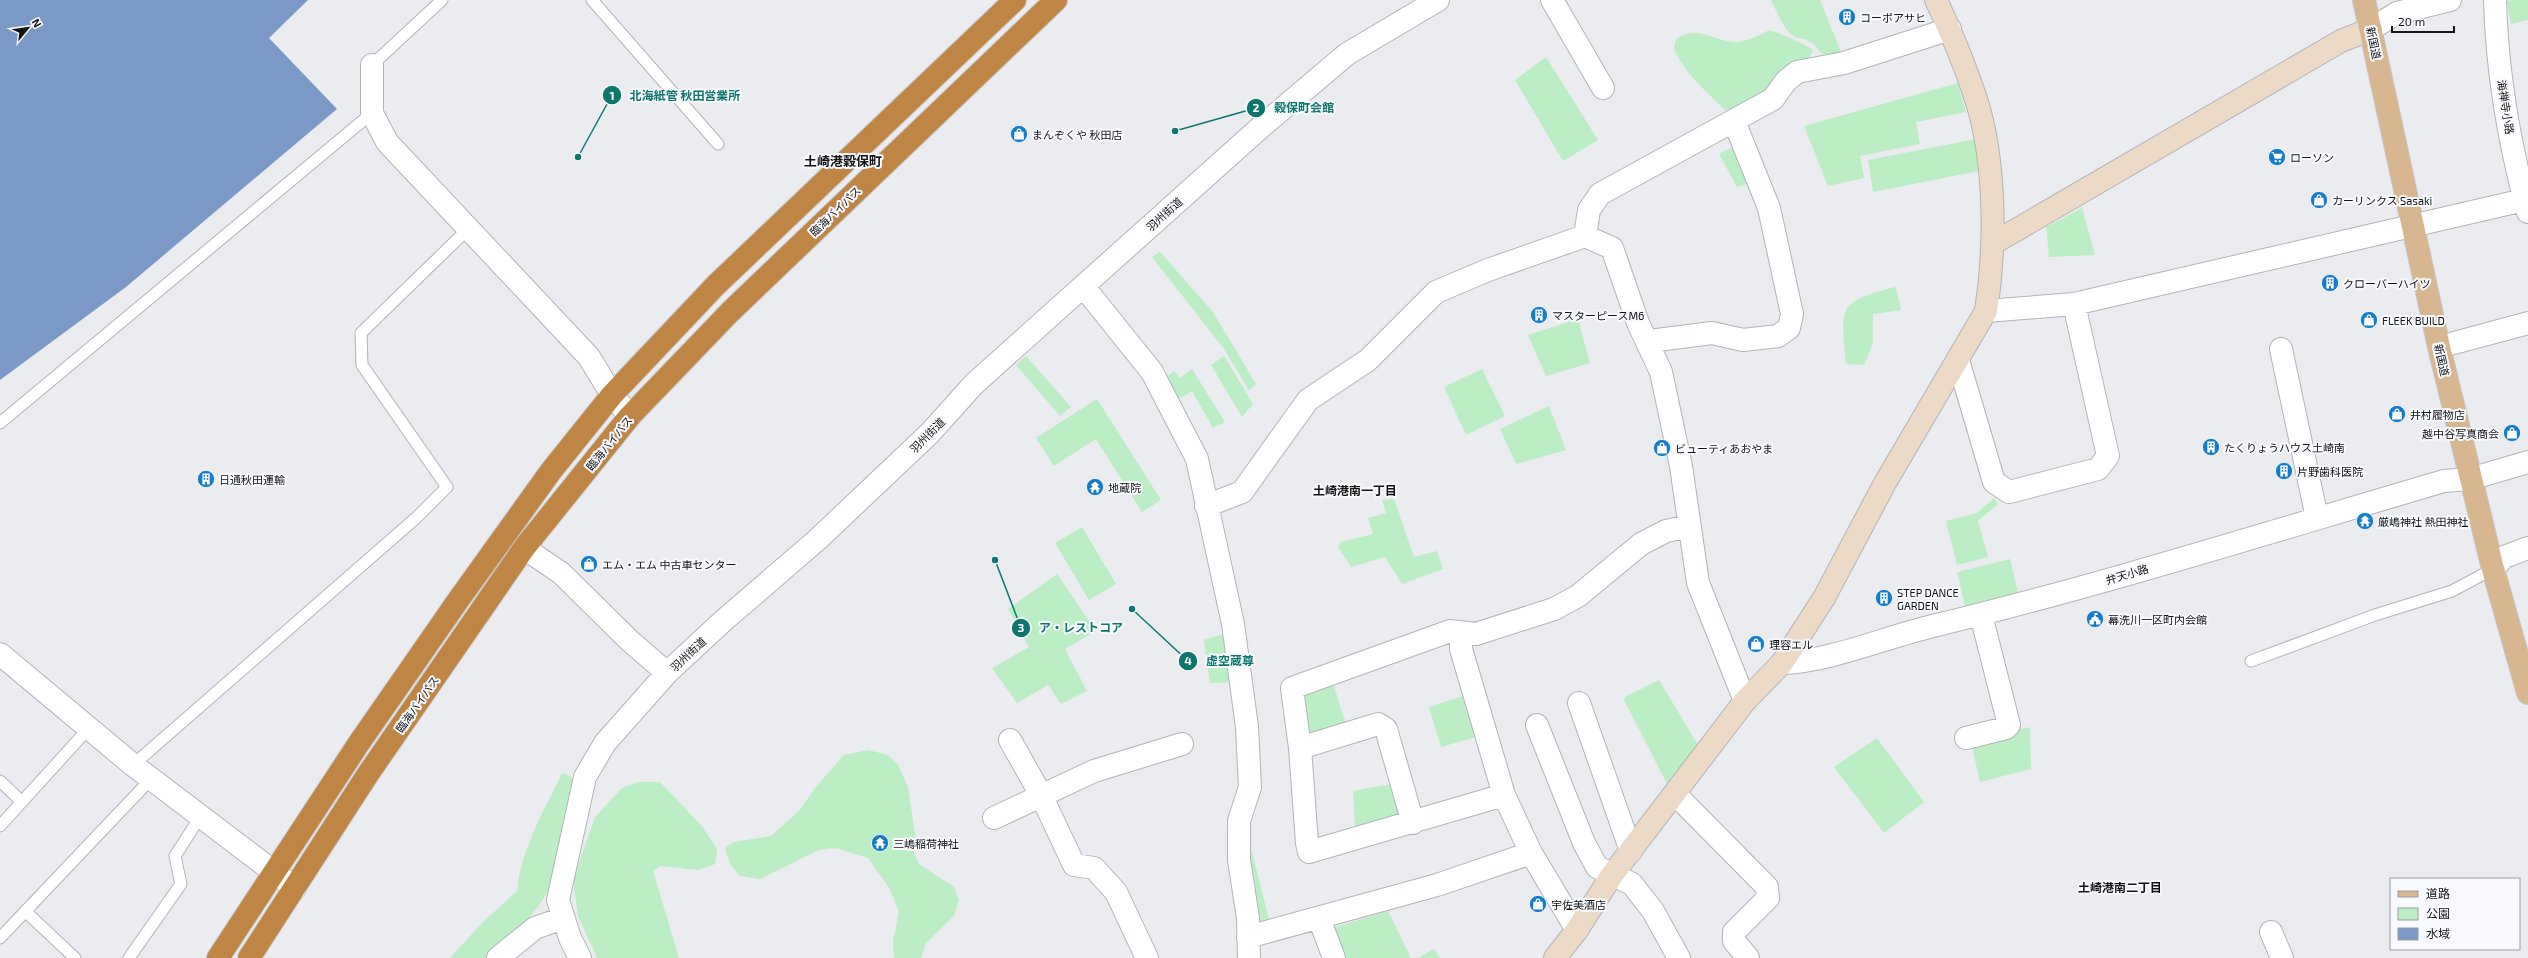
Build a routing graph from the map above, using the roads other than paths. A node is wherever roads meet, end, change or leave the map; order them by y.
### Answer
1 (442, 0) edge
2 (592, 0) edge
3 (1015, 0) edge
4 (1056, 0) edge
5 (1552, 0) edge
6 (1936, 0) edge
7 (2364, 0) edge
8 (2450, 0) edge
9 (2495, 0) edge
10 (1425, 3) edge
11 (1950, 29) junction
12 (2371, 29) junction
13 (372, 65) joint
14 (1603, 88) dead end
15 (372, 113) junction
16 (1734, 121) junction
17 (718, 144) dead end
18 (2526, 206) edge
19 (2413, 225) junction
20 (468, 229) junction
21 (1585, 236) junction
22 (1992, 244) junction
23 (1083, 286) junction
24 (2074, 304) junction
25 (1986, 311) junction
26 (2528, 323) edge
27 (1649, 341) junction
28 (2439, 347) junction
29 (2281, 349) dead end
30 (1958, 360) junction
31 (612, 395) junction
32 (630, 416) junction
33 (0, 423) edge
34 (2528, 462) edge
35 (2470, 478) junction
36 (1206, 506) junction
37 (2317, 518) junction
38 (1689, 526) junction
39 (524, 548) junction
40 (2528, 548) edge
41 (2493, 569) junction
42 (1981, 615) junction
43 (1461, 634) junction
44 (0, 654) edge
45 (2251, 661) dead end
46 (1782, 663) junction
47 (667, 673) junction
48 (2528, 693) edge
49 (1745, 701) junction
50 (1579, 703) dead end
51 (1537, 725) dead end
52 (89, 728) junction
53 (1966, 738) dead end
54 (1010, 740) dead end
55 (1182, 744) dead end
56 (1300, 748) junction
57 (133, 765) junction
58 (151, 779) junction
59 (0, 782) edge
60 (1675, 794) junction
61 (1040, 795) junction
62 (1504, 795) junction
63 (22, 802) junction
64 (200, 817) junction
65 (994, 818) dead end
66 (1413, 823) junction
67 (0, 826) edge
68 (1631, 851) junction
69 (1531, 853) junction
70 (274, 873) junction
71 (1612, 875) junction
72 (295, 888) junction
73 (25, 911) junction
74 (564, 918) junction
75 (1320, 918) junction
76 (1577, 930) junction
77 (2270, 932) dead end
78 (0, 938) edge
79 (1249, 948) edge
80 (75, 958) edge
81 (129, 958) edge
82 (218, 958) edge
83 (248, 958) edge
84 (498, 958) edge
85 (580, 958) edge
86 (1147, 958) edge
87 (1334, 958) edge
88 (1555, 958) edge
89 (1679, 958) edge
90 (1748, 958) edge
91 (2282, 958) edge

1 - 13 lane
2 - 17 lane
3 - 31 highway
4 - 32 highway, 臨海バイパス
5 - 14 street
6 - 11 street
7 - 12 main road, 新国道
8 - 12 street
9 - 18 street, 海禅寺小路
10 - 23 street, 羽州街道
11 - 16 street
11 - 22 street
12 - 19 main road, 新国道
12 - 22 street
13 - 15 street
15 - 20 street
15 - 33 lane
16 - 21 street
16 - 27 street
18 - 19 street
19 - 24 street
19 - 28 main road, 新国道
20 - 31 street
20 - 57 lane
21 - 27 street
21 - 36 street
22 - 25 street
23 - 36 street
23 - 47 street, 羽州街道
24 - 25 street
24 - 30 street
25 - 30 street
26 - 28 street
27 - 38 street
28 - 35 main road, 新国道
29 - 37 street
30 - 46 street
31 - 32 street
31 - 70 highway
32 - 39 highway, 臨海バイパス
34 - 35 street, 弁天小路
35 - 37 street, 弁天小路
35 - 41 main road, 新国道
36 - 79 street
37 - 42 street, 弁天小路
38 - 43 street
38 - 49 street
39 - 47 street
39 - 72 highway, 臨海バイパス
40 - 41 street
41 - 45 lane
41 - 48 main road, 新国道
42 - 46 street, 弁天小路
42 - 53 street
43 - 56 street
43 - 62 street
44 - 52 street
46 - 49 street
47 - 74 street, 羽州街道
49 - 60 street
50 - 68 street
51 - 71 street
52 - 57 street
52 - 63 lane
54 - 61 street
55 - 61 street
56 - 66 street
56 - 66 street
57 - 58 street
58 - 64 street
58 - 73 lane
59 - 63 lane
60 - 68 street
60 - 90 street
61 - 65 street
61 - 86 street
62 - 66 street
62 - 69 street
63 - 67 lane
64 - 70 street
64 - 81 lane
68 - 71 street
69 - 75 street
69 - 76 street
70 - 72 street
70 - 82 highway
71 - 76 street
71 - 89 street
72 - 83 highway, 臨海バイパス
73 - 78 lane
73 - 80 lane
74 - 84 street
74 - 85 street, 羽州街道
75 - 79 street
75 - 87 street
76 - 88 street
77 - 91 street

